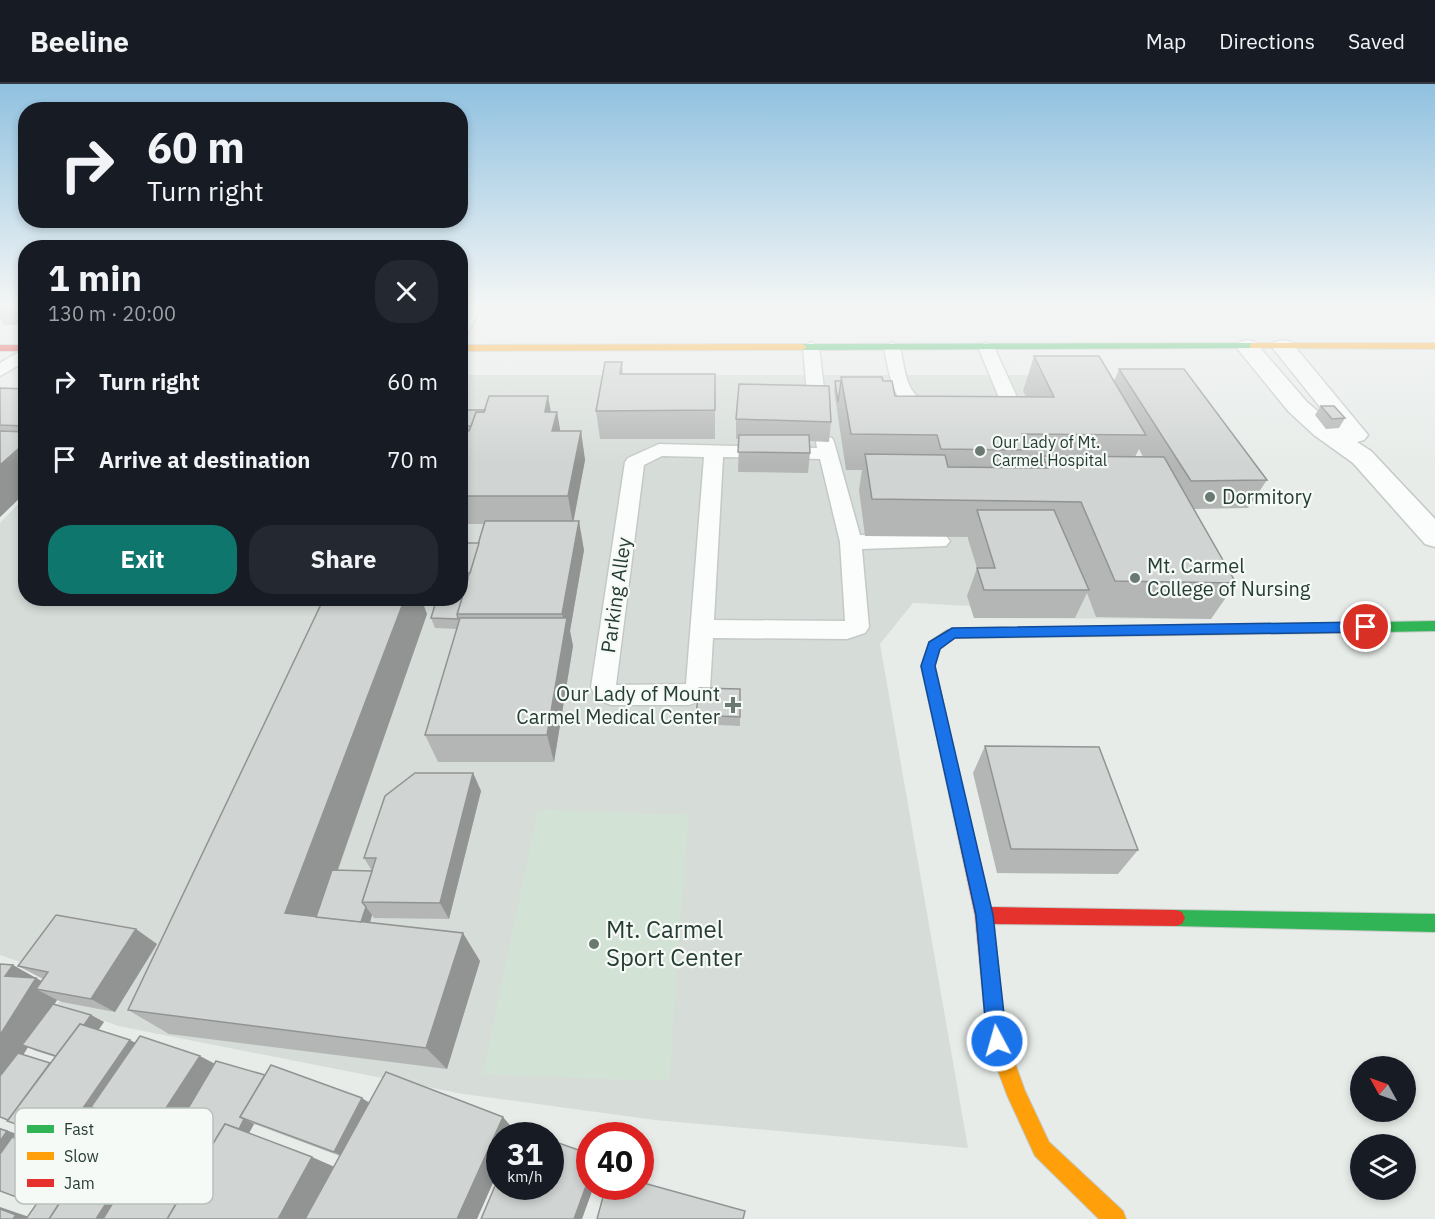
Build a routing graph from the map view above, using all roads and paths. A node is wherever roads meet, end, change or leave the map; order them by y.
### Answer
1 (17, 359) edge
2 (812, 359) edge
3 (894, 359) edge
4 (991, 359) edge
5 (1257, 359) edge
6 (1293, 359) edge
7 (0, 371) edge
8 (817, 406) edge
9 (1298, 407) junction
10 (1331, 407) junction
11 (714, 450) junction
12 (1362, 457) junction
13 (1435, 537) edge
14 (939, 541) dead end
15 (851, 542) junction
16 (1435, 626) edge
17 (704, 630) junction
18 (984, 915) junction
19 (1435, 923) edge
20 (1115, 1219) edge

1 - 7 lane
2 - 8 lane
3 - 4 lane
5 - 9 street
6 - 10 street
9 - 10 street
9 - 12 street
10 - 12 street
11 - 15 lane, Parking Alley
11 - 17 lane, Parking Alley
11 - 17 lane, Parking Alley
12 - 13 street
14 - 15 lane
15 - 17 lane
16 - 18 main road
18 - 19 main road
18 - 20 main road

